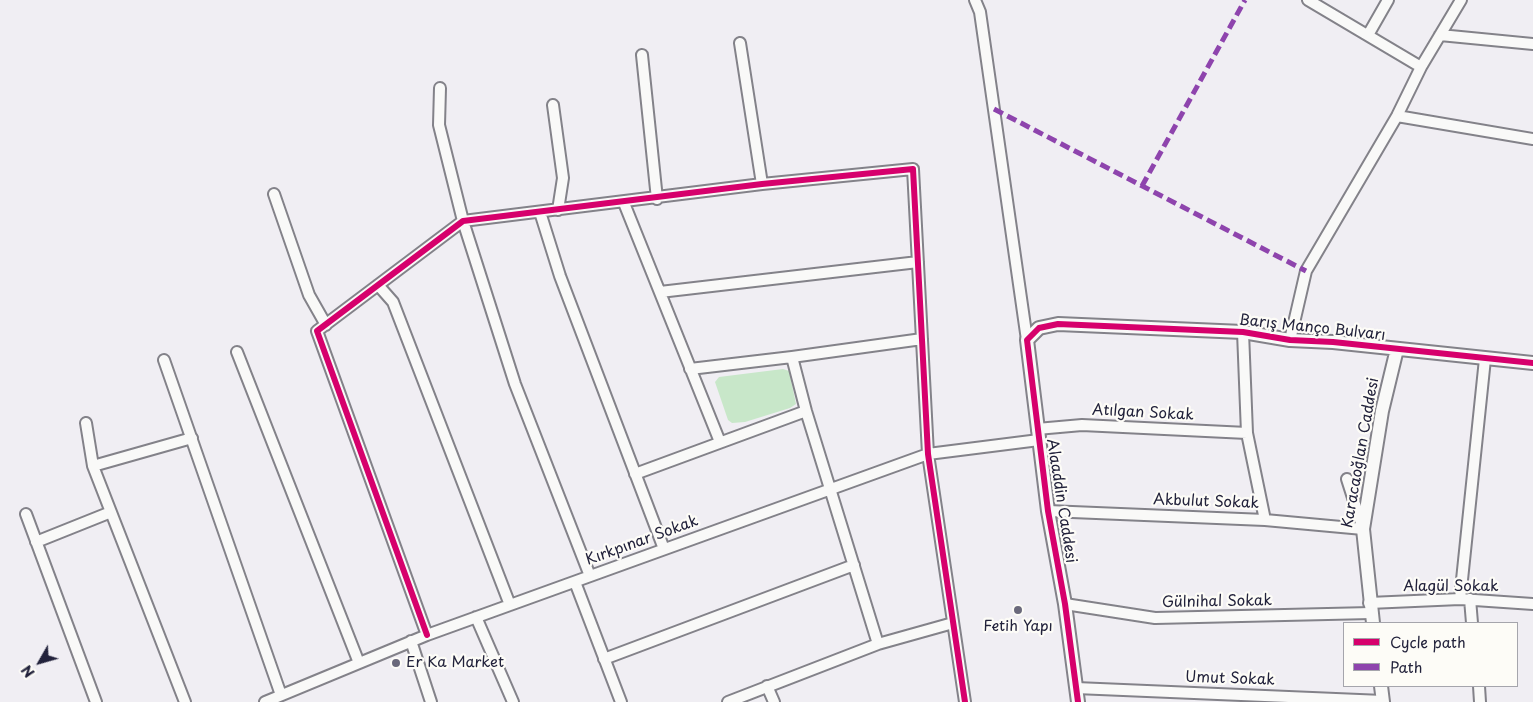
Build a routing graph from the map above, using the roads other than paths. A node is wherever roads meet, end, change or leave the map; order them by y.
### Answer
1 (975, 0) edge
2 (1308, 0) edge
3 (1388, 0) edge
4 (1461, 0) edge
5 (1323, 3) edge
6 (1368, 35) junction
7 (1440, 35) junction
8 (740, 43) dead end
9 (1533, 44) edge
10 (642, 55) dead end
11 (1421, 67) junction
12 (440, 88) dead end
13 (553, 105) dead end
14 (1397, 116) junction
15 (1533, 139) edge
16 (762, 184) junction
17 (274, 194) dead end
18 (657, 199) junction
19 (624, 203) junction
20 (558, 210) junction
21 (540, 212) junction
22 (463, 221) junction
23 (918, 262) junction
24 (378, 285) junction
25 (660, 292) junction
26 (326, 325) junction
27 (1243, 332) junction
28 (922, 339) junction
29 (1027, 340) junction
30 (1290, 340) junction
31 (1397, 349) junction
32 (236, 352) dead end
33 (792, 357) junction
34 (1485, 359) junction
35 (164, 360) dead end
36 (1533, 363) edge
37 (690, 369) junction
38 (806, 411) junction
39 (86, 423) dead end
40 (1247, 433) junction
41 (1038, 434) junction
42 (192, 438) junction
43 (720, 442) junction
44 (928, 454) junction
45 (92, 466) junction
46 (635, 474) junction
47 (1347, 479) dead end
48 (831, 489) junction
49 (1048, 511) junction
50 (111, 512) junction
51 (26, 514) dead end
52 (1265, 520) junction
53 (1363, 529) junction
54 (36, 542) junction
55 (664, 549) junction
56 (854, 565) junction
57 (590, 576) junction
58 (575, 582) junction
59 (1465, 599) junction
60 (1065, 604) junction
61 (1533, 604) edge
62 (510, 605) junction
63 (1371, 613) edge
64 (476, 617) junction
65 (1472, 622) edge
66 (953, 623) junction
67 (428, 635) junction
68 (411, 642) junction
69 (878, 644) junction
70 (604, 659) junction
71 (359, 663) junction
72 (768, 686) junction
73 (1381, 687) edge
74 (1479, 687) edge
75 (1076, 688) junction
76 (281, 695) junction
77 (1383, 701) edge
78 (96, 702) edge
79 (185, 702) edge
80 (265, 702) edge
81 (431, 702) edge
82 (513, 702) edge
83 (621, 702) edge
84 (728, 702) edge
85 (774, 702) edge
86 (965, 702) edge
87 (1078, 702) edge
88 (1480, 702) edge

1 - 29 street
2 - 5 street
3 - 6 street
4 - 7 street
5 - 6 street
6 - 11 street
7 - 9 street
7 - 11 street
8 - 16 street
10 - 18 street
11 - 14 street
12 - 22 street
13 - 20 street
14 - 15 street
14 - 30 street
16 - 18 street
16 - 23 street
17 - 26 street
18 - 19 street
19 - 20 street
19 - 25 street
20 - 21 street
21 - 22 street
21 - 46 street
22 - 24 street
22 - 57 street
23 - 25 street
23 - 28 street
24 - 26 street
24 - 62 street
25 - 37 street
26 - 67 street
27 - 29 street, Barış Manço Bulvarı
27 - 30 street, Barış Manço Bulvarı
27 - 40 street
28 - 33 street
28 - 44 street
29 - 41 street, Alaaddin Caddesi
30 - 31 street, Barış Manço Bulvarı
31 - 34 street, Barış Manço Bulvarı
31 - 53 street, Karacaoğlan Caddesi
32 - 71 street
33 - 37 street
33 - 38 street
34 - 36 street, Barış Manço Bulvarı
34 - 59 street
35 - 42 street
37 - 43 street
38 - 43 street
38 - 48 street
39 - 45 street
40 - 41 street, Atılgan Sokak
40 - 52 street
41 - 44 street, Kırkpınar Sokak
41 - 49 street, Alaaddin Caddesi
42 - 45 street
42 - 76 street
43 - 46 street
44 - 48 street, Kırkpınar Sokak
44 - 66 street
45 - 50 street
46 - 55 street
47 - 53 street
48 - 55 street, Kırkpınar Sokak
48 - 56 street
49 - 52 street, Akbulut Sokak
49 - 60 street, Alaaddin Caddesi
50 - 54 street
50 - 79 street
51 - 54 street
52 - 53 street, Akbulut Sokak
53 - 63 street, Karacaoğlan Caddesi
54 - 78 street
55 - 57 street, Kırkpınar Sokak
56 - 69 street
56 - 70 street
57 - 58 street, Kırkpınar Sokak
58 - 62 street, Kırkpınar Sokak
58 - 70 street
59 - 61 street, Alagül Sokak
59 - 63 street, Alagül Sokak
59 - 65 street
60 - 63 street, Gülnihal Sokak
60 - 75 street, Alaaddin Caddesi
62 - 64 street, Kırkpınar Sokak
64 - 67 street, Kırkpınar Sokak
64 - 82 street
66 - 69 street
66 - 86 street
67 - 68 street, Kırkpınar Sokak
68 - 71 street, Kırkpınar Sokak
68 - 81 street
69 - 72 street
70 - 83 street
71 - 76 street, Kırkpınar Sokak
72 - 84 street
72 - 85 street
73 - 77 street
74 - 88 street
75 - 77 street, Umut Sokak
75 - 87 street, Alaaddin Caddesi
76 - 80 street, Kırkpınar Sokak

